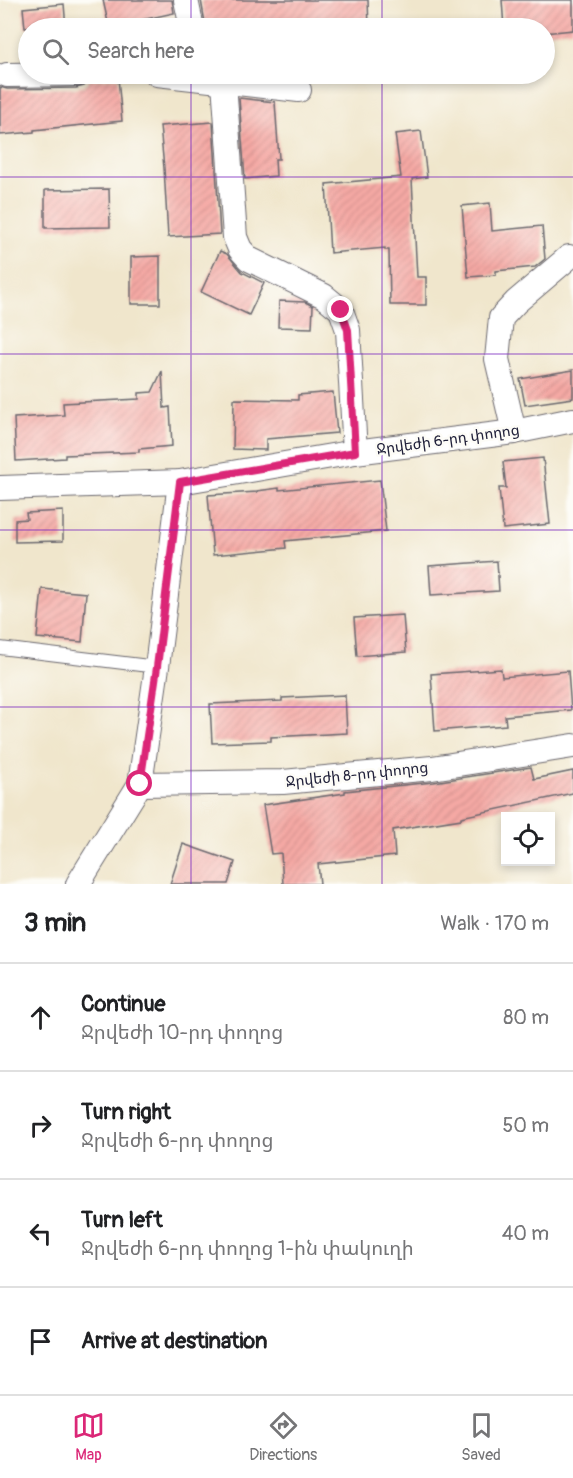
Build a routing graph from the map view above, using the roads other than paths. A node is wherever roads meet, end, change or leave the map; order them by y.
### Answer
1 (186, 0) edge
2 (190, 18) edge
3 (7, 75) dead end
4 (18, 75) edge
5 (210, 84) edge
6 (254, 84) edge
7 (299, 90) dead end
8 (569, 257) dead end
9 (573, 420) edge
10 (514, 432) junction
11 (355, 452) junction
12 (180, 482) junction
13 (0, 488) edge
14 (0, 648) edge
15 (157, 667) junction
16 (573, 746) edge
17 (140, 784) junction
18 (78, 884) edge

1 - 2 street
3 - 4 street
5 - 11 street
6 - 7 street
8 - 10 street
9 - 10 street, Ջրվեժի 6-րդ փողոց
10 - 11 street, Ջրվեժի 6-րդ փողոց
11 - 12 street, Ջրվեժի 6-րդ փողոց
12 - 13 street, Ջրվեժի 6-րդ փողոց
12 - 15 street
14 - 15 lane
15 - 17 street
16 - 17 street, Ջրվեժի 8-րդ փողոց
17 - 18 street

